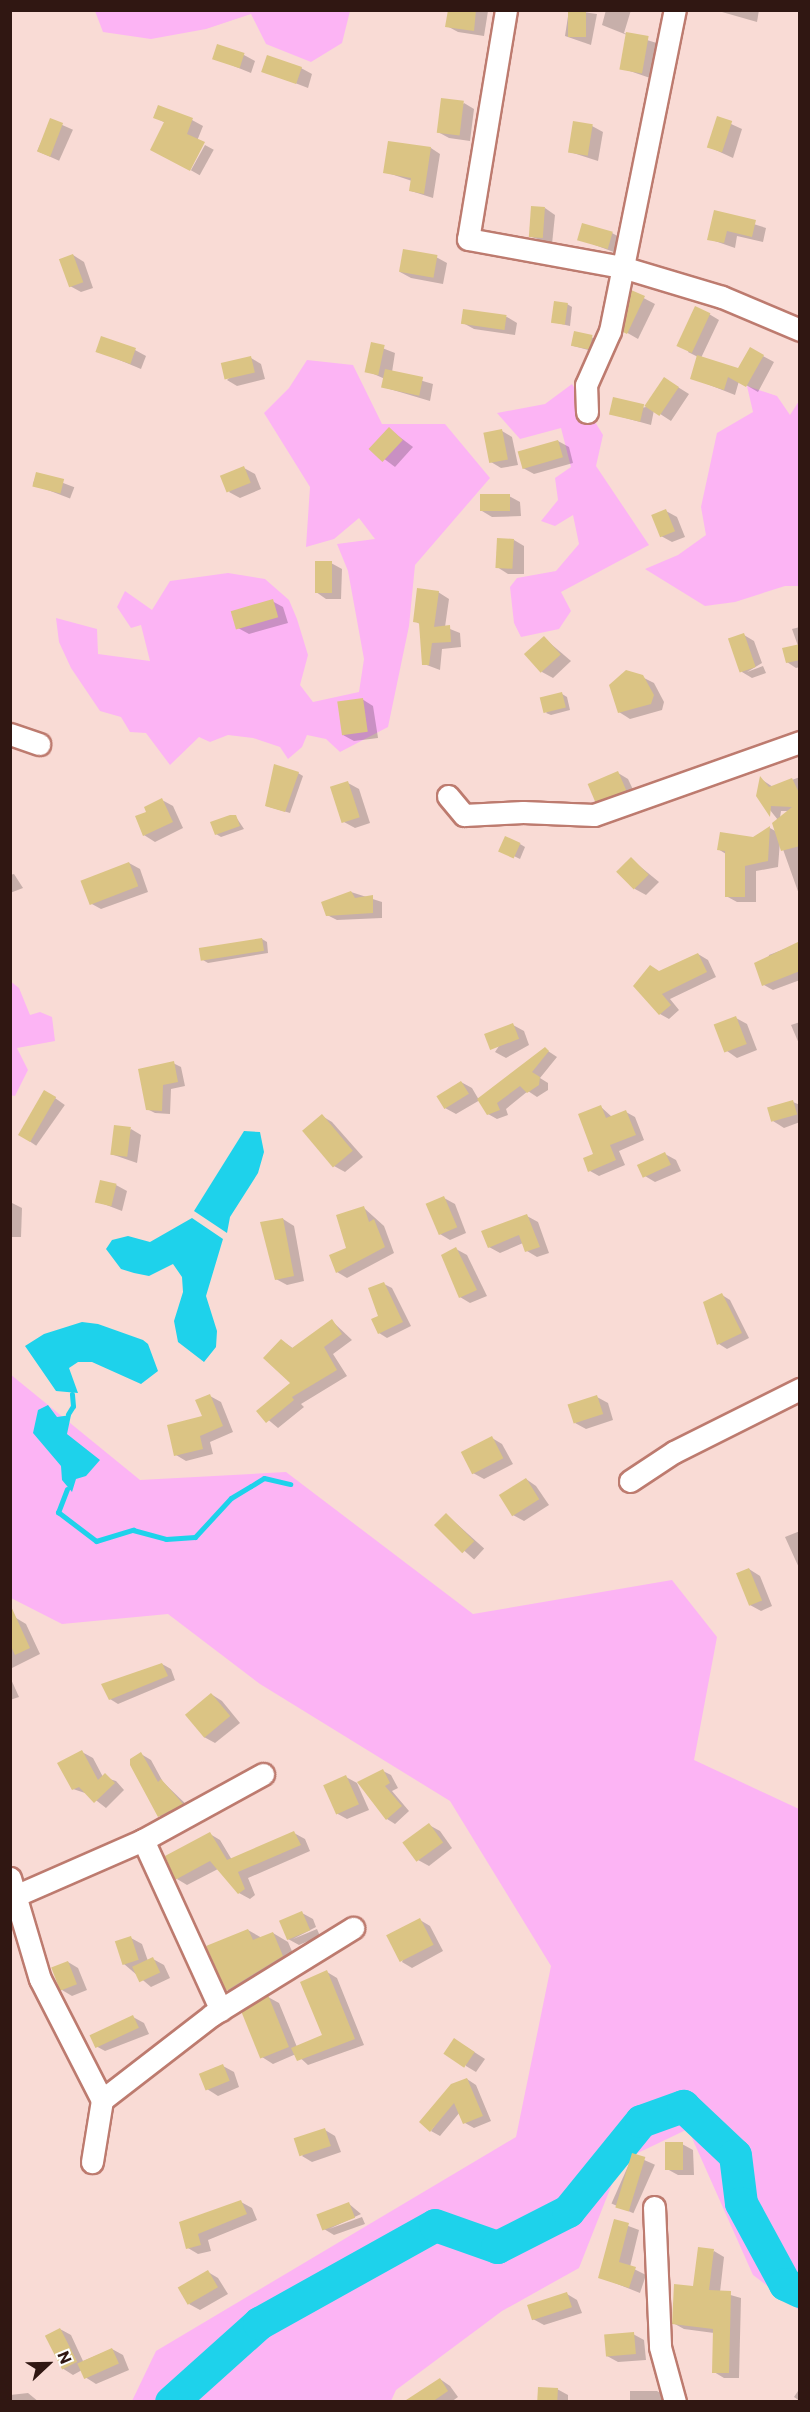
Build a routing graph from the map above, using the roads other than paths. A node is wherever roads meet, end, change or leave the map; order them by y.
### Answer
1 (507, 10) edge
2 (675, 10) edge
3 (622, 267) junction
4 (800, 330) edge
5 (587, 412) dead end
6 (10, 734) edge
7 (800, 742) edge
8 (39, 744) dead end
9 (448, 796) dead end
10 (800, 1389) edge
11 (630, 1481) dead end
12 (263, 1774) dead end
13 (143, 1840) junction
14 (13, 1887) edge
15 (353, 1928) dead end
16 (221, 2010) junction
17 (102, 2100) junction
18 (92, 2162) dead end
19 (654, 2207) dead end
20 (675, 2402) edge

1 - 3 street
2 - 3 street
3 - 4 street
3 - 5 street
6 - 8 street
7 - 9 street
10 - 11 street
12 - 13 street
13 - 14 street
13 - 16 street
14 - 17 street
15 - 16 street
16 - 17 street
17 - 18 street
19 - 20 street

